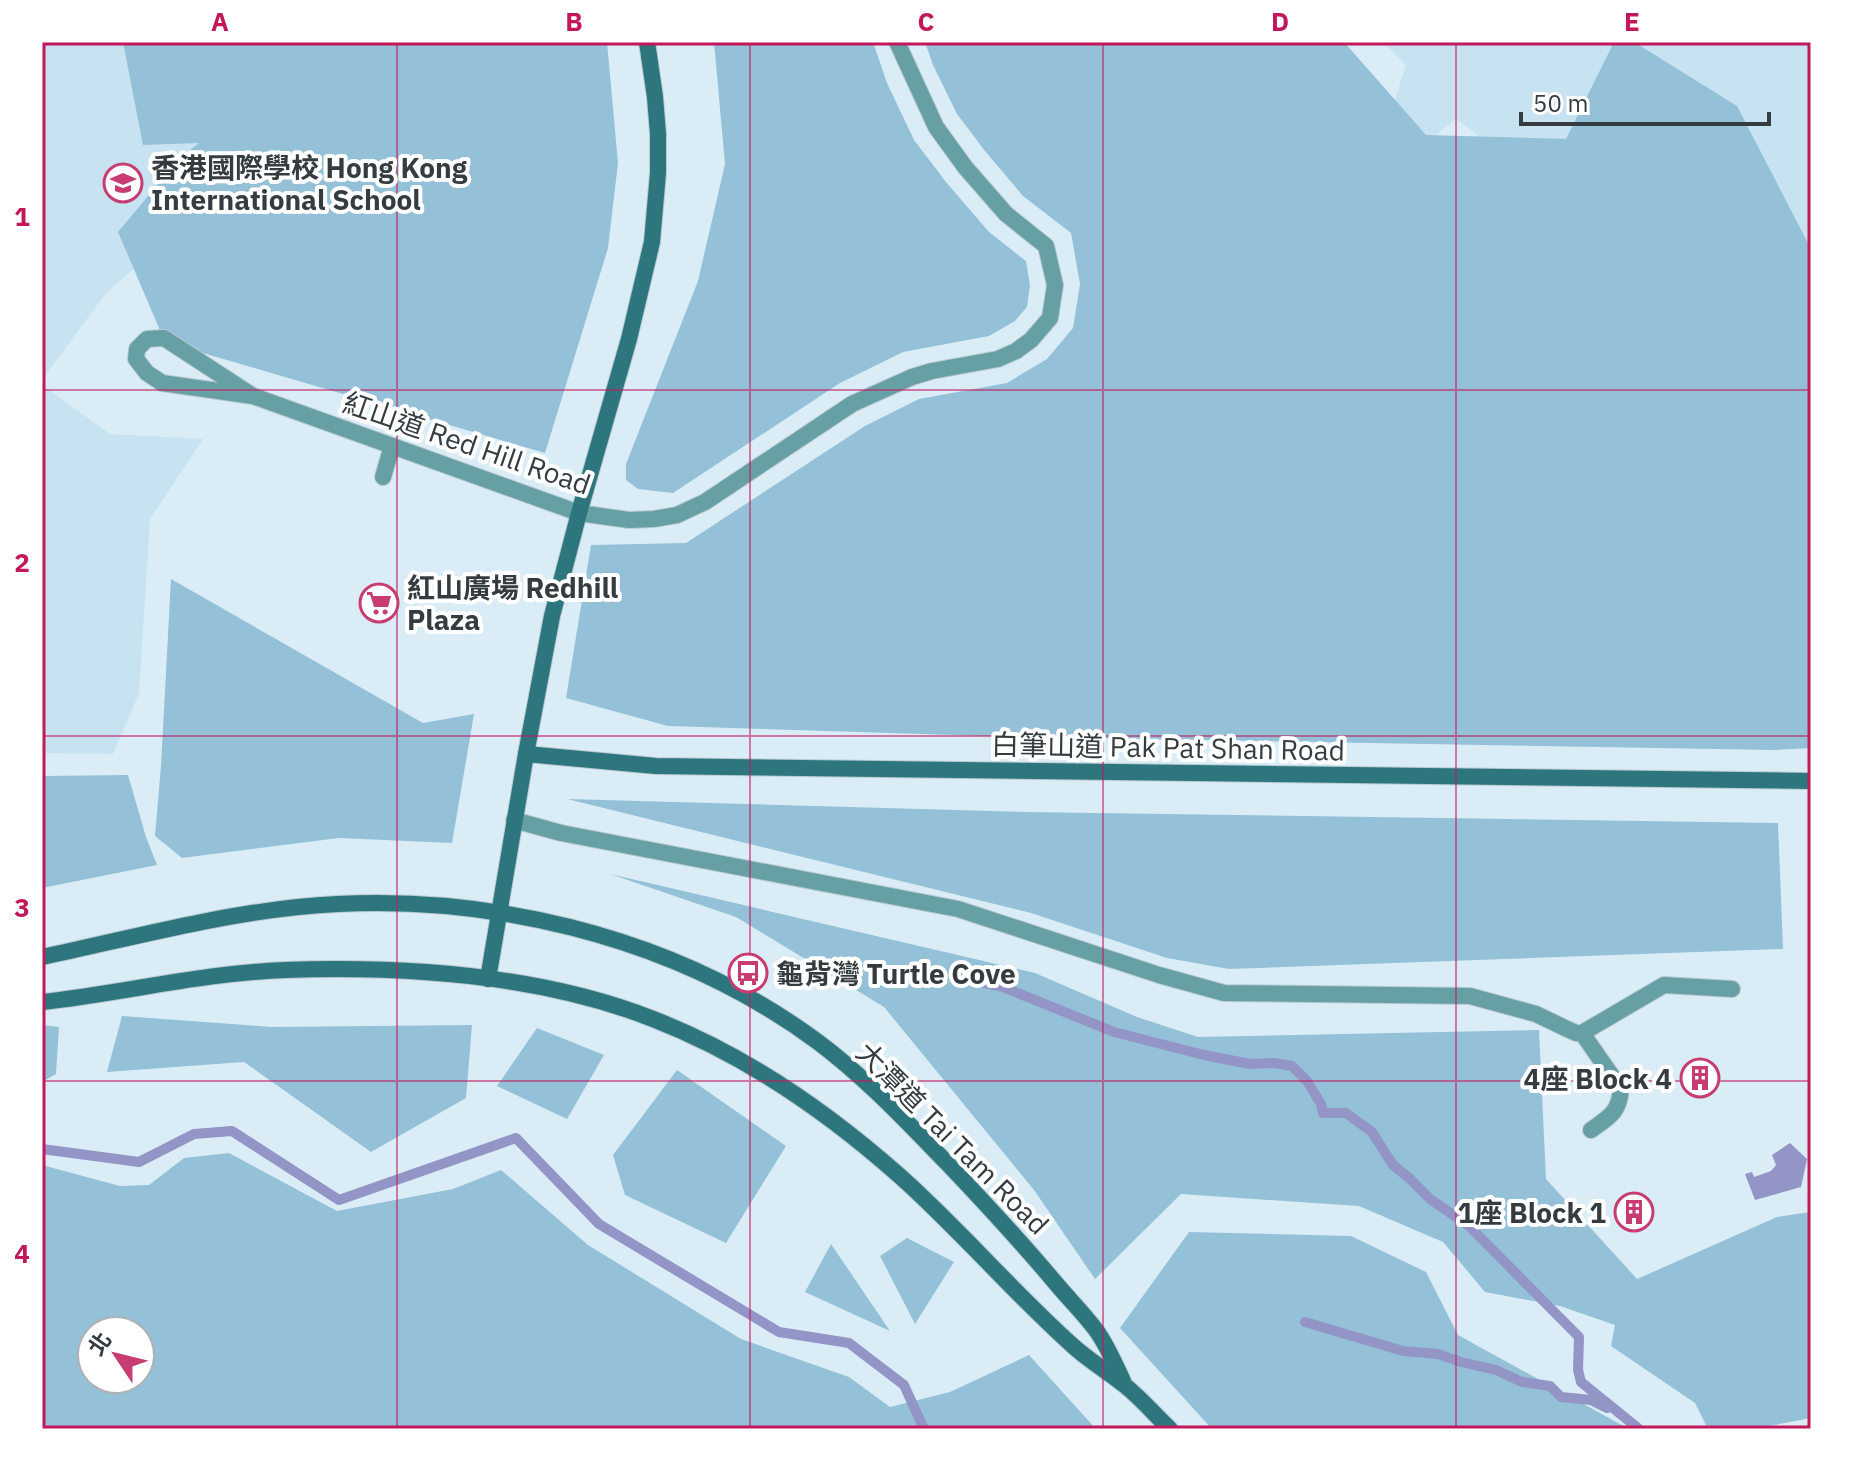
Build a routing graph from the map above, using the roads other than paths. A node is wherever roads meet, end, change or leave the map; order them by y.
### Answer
1 (647, 42) edge
2 (897, 42) edge
3 (253, 396) junction
4 (392, 446) junction
5 (383, 477) dead end
6 (579, 513) junction
7 (526, 754) junction
8 (1811, 781) edge
9 (514, 820) junction
10 (498, 913) junction
11 (42, 957) edge
12 (488, 979) junction
13 (1732, 989) dead end
14 (42, 1002) edge
15 (1582, 1033) junction
16 (1591, 1130) dead end
17 (1126, 1386) junction
18 (1170, 1429) edge

1 - 6 main road
2 - 6 street, 紅山道 Red Hill Road
3 - 3 street, 紅山道 Red Hill Road
3 - 4 street, 紅山道 Red Hill Road
4 - 5 street
4 - 6 street, 紅山道 Red Hill Road
6 - 7 main road
7 - 8 main road, 白筆山道 Pak Pat Shan Road
7 - 9 main road
9 - 10 main road
9 - 15 street
10 - 11 main road, 大潭道 Tai Tam Road
10 - 12 main road
10 - 17 main road, 大潭道 Tai Tam Road
12 - 14 main road, 大潭道 Tai Tam Road
12 - 17 main road, 大潭道 Tai Tam Road
13 - 15 street
15 - 16 street
17 - 18 main road, 大潭道 Tai Tam Road

